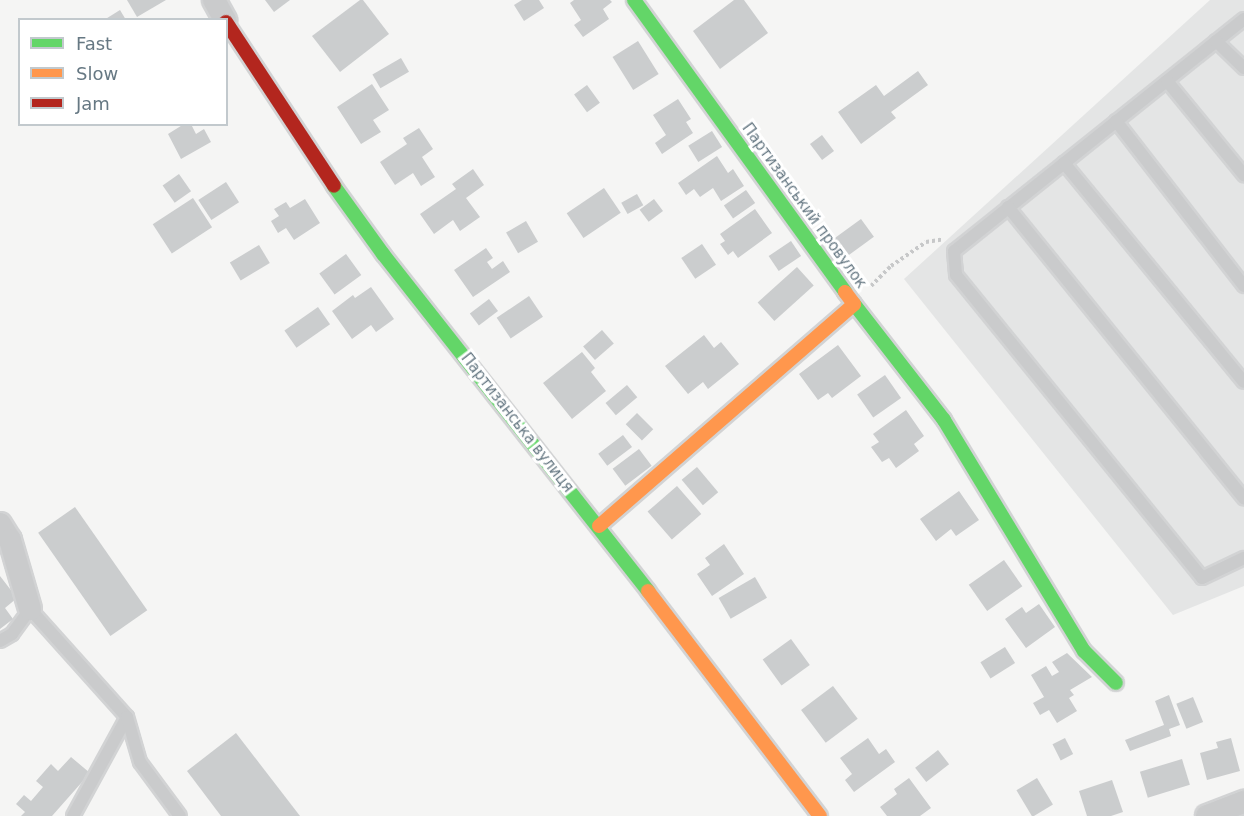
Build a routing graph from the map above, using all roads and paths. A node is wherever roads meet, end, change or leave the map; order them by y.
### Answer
1 (214, 0) edge
2 (634, 0) edge
3 (224, 18) edge
4 (1244, 19) edge
5 (228, 24) edge
6 (1216, 41) junction
7 (1244, 68) edge
8 (1167, 81) junction
9 (1116, 121) junction
10 (1064, 163) junction
11 (1244, 175) edge
12 (1008, 207) junction
13 (966, 242) junction
14 (1244, 284) edge
15 (854, 304) junction
16 (1244, 382) edge
17 (1244, 498) edge
18 (0, 524) edge
19 (599, 526) junction
20 (1244, 558) edge
21 (30, 609) junction
22 (0, 641) edge
23 (1116, 683) dead end
24 (128, 717) junction
25 (1244, 802) edge
26 (73, 816) edge
27 (180, 816) edge
28 (820, 816) edge
29 (1207, 816) edge

1 - 3 street, Партизанська вулиця
2 - 15 street, Партизанський провулок
4 - 6 lane
5 - 19 street, Партизанська вулиця
6 - 7 lane
6 - 8 lane
8 - 9 lane
8 - 11 lane
9 - 10 lane
9 - 14 lane
10 - 12 lane
10 - 16 lane
12 - 13 lane
12 - 17 lane
13 - 15 path
13 - 20 lane
15 - 19 street, Партизанський провулок
15 - 23 street
18 - 21 street
19 - 28 street, Партизанська вулиця
21 - 22 lane
21 - 24 lane
24 - 26 lane
24 - 27 lane
25 - 29 street

